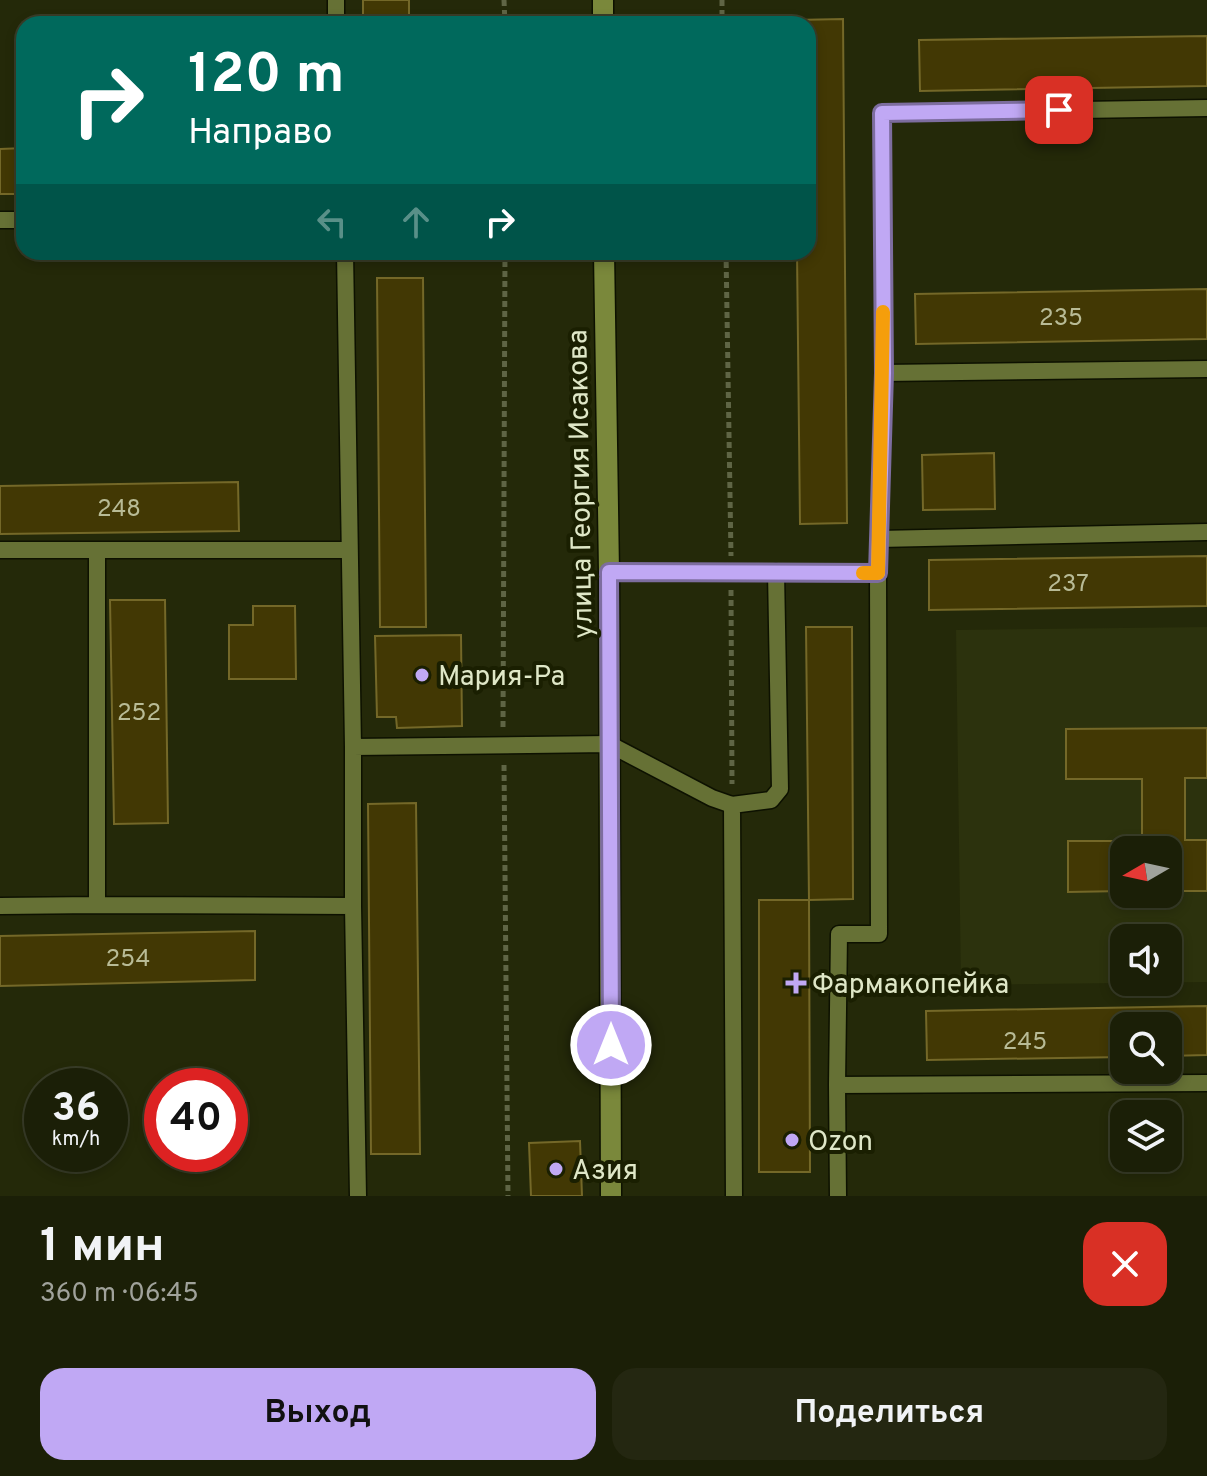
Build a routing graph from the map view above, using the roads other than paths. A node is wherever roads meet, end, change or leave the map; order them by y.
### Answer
1 (1207, 108) edge
2 (345, 260) edge
3 (604, 260) edge
4 (1207, 369) edge
5 (884, 373) junction
6 (1207, 532) edge
7 (879, 539) junction
8 (0, 550) edge
9 (97, 550) junction
10 (349, 550) junction
11 (609, 572) junction
12 (776, 572) junction
13 (878, 573) junction
14 (609, 744) junction
15 (353, 747) junction
16 (732, 805) junction
17 (97, 905) junction
18 (0, 906) edge
19 (353, 906) junction
20 (1207, 1083) edge
21 (837, 1085) junction
22 (358, 1196) edge
23 (611, 1196) edge
24 (734, 1196) edge
25 (838, 1196) edge

1 - 5 lane
2 - 10 lane
3 - 11 street, улица Георгия Исакова
4 - 5 lane
5 - 7 lane
6 - 7 lane
7 - 13 lane
8 - 9 lane
9 - 10 lane
9 - 17 lane
10 - 15 lane
11 - 12 lane
11 - 14 street, улица Георгия Исакова
12 - 13 lane
12 - 16 lane
13 - 21 lane
14 - 15 lane
14 - 16 lane
14 - 23 street, улица Георгия Исакова
15 - 19 lane
16 - 24 lane
17 - 18 lane
17 - 19 lane
19 - 22 lane
20 - 21 lane
21 - 25 lane

